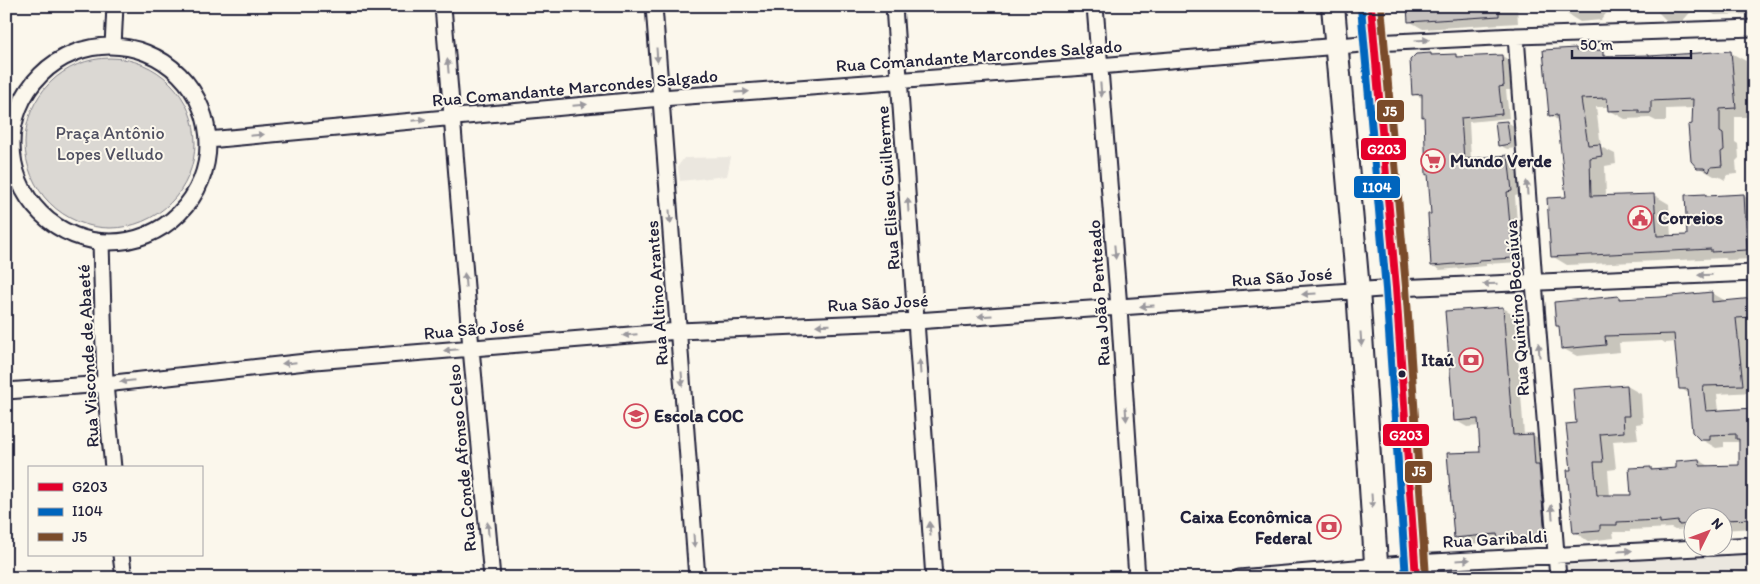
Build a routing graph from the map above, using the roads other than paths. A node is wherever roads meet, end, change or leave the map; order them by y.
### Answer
1 (115, 6) edge
2 (443, 6) edge
3 (654, 6) edge
4 (894, 6) edge
5 (1095, 6) edge
6 (1333, 6) edge
7 (1371, 6) edge
8 (1754, 28) edge
9 (1516, 36) junction
10 (1374, 43) junction
11 (113, 46) junction
12 (1336, 46) junction
13 (1099, 66) junction
14 (900, 82) junction
15 (661, 98) junction
16 (452, 117) junction
17 (208, 140) junction
18 (9, 155) edge
19 (101, 242) junction
20 (1754, 272) edge
21 (1534, 282) junction
22 (1396, 288) junction
23 (1358, 290) junction
24 (1119, 308) junction
25 (916, 321) junction
26 (679, 331) junction
27 (471, 348) junction
28 (105, 384) junction
29 (6, 391) edge
30 (113, 466) edge
31 (1754, 545) edge
32 (1556, 554) junction
33 (121, 556) edge
34 (1415, 570) edge
35 (1377, 572) edge
36 (124, 578) edge
37 (492, 578) edge
38 (697, 578) edge
39 (934, 578) edge
40 (1137, 578) edge
41 (1239, 578) edge
42 (1558, 578) edge

1 - 11 street
16 -> 2 street, Rua Conde Afonso Celso
3 -> 15 street, Rua Altino Arantes
4 - 14 street, Rua Eliseu Guilherme
5 - 13 street, Rua João Penteado
6 - 12 main road
7 - 10 main road
8 - 9 street, Rua Comandante Marcondes Salgado
10 -> 9 street, Rua Comandante Marcondes Salgado
21 -> 9 street, Rua Quintino Bocaiúva
10 - 12 street, Rua Comandante Marcondes Salgado
10 - 22 main road
11 - 17 street
11 - 18 street
12 - 13 street, Rua Comandante Marcondes Salgado
12 - 23 main road
13 - 14 street, Rua Comandante Marcondes Salgado
13 -> 24 street, Rua João Penteado
15 -> 14 street, Rua Comandante Marcondes Salgado
25 -> 14 street, Rua Eliseu Guilherme
16 -> 15 street, Rua Comandante Marcondes Salgado
15 -> 26 street, Rua Altino Arantes
17 -> 16 street, Rua Comandante Marcondes Salgado
27 -> 16 street, Rua Conde Afonso Celso
17 - 19 street
18 - 19 street
19 - 28 street, Rua Visconde de Abaeté
20 -> 21 street, Rua São José
21 -> 22 street, Rua São José
32 -> 21 street, Rua Quintino Bocaiúva
22 - 23 street, Rua São José
22 - 34 main road
23 -> 24 street, Rua São José
23 -> 35 main road
24 -> 25 street, Rua São José
24 -> 40 street, Rua João Penteado
25 -> 26 street, Rua São José
39 -> 25 street, Rua Eliseu Guilherme
26 -> 27 street, Rua São José
26 -> 38 street, Rua Altino Arantes
27 -> 28 street, Rua São José
37 -> 27 street, Rua Conde Afonso Celso
28 - 29 street, Rua São José
28 - 30 street, Rua Visconde de Abaeté
32 -> 31 street, Rua Garibaldi
34 -> 32 street, Rua Garibaldi
32 - 42 street, Rua Quintino Bocaiúva
33 - 36 street
34 - 35 street, Rua Garibaldi
35 - 41 street, Rua Garibaldi

